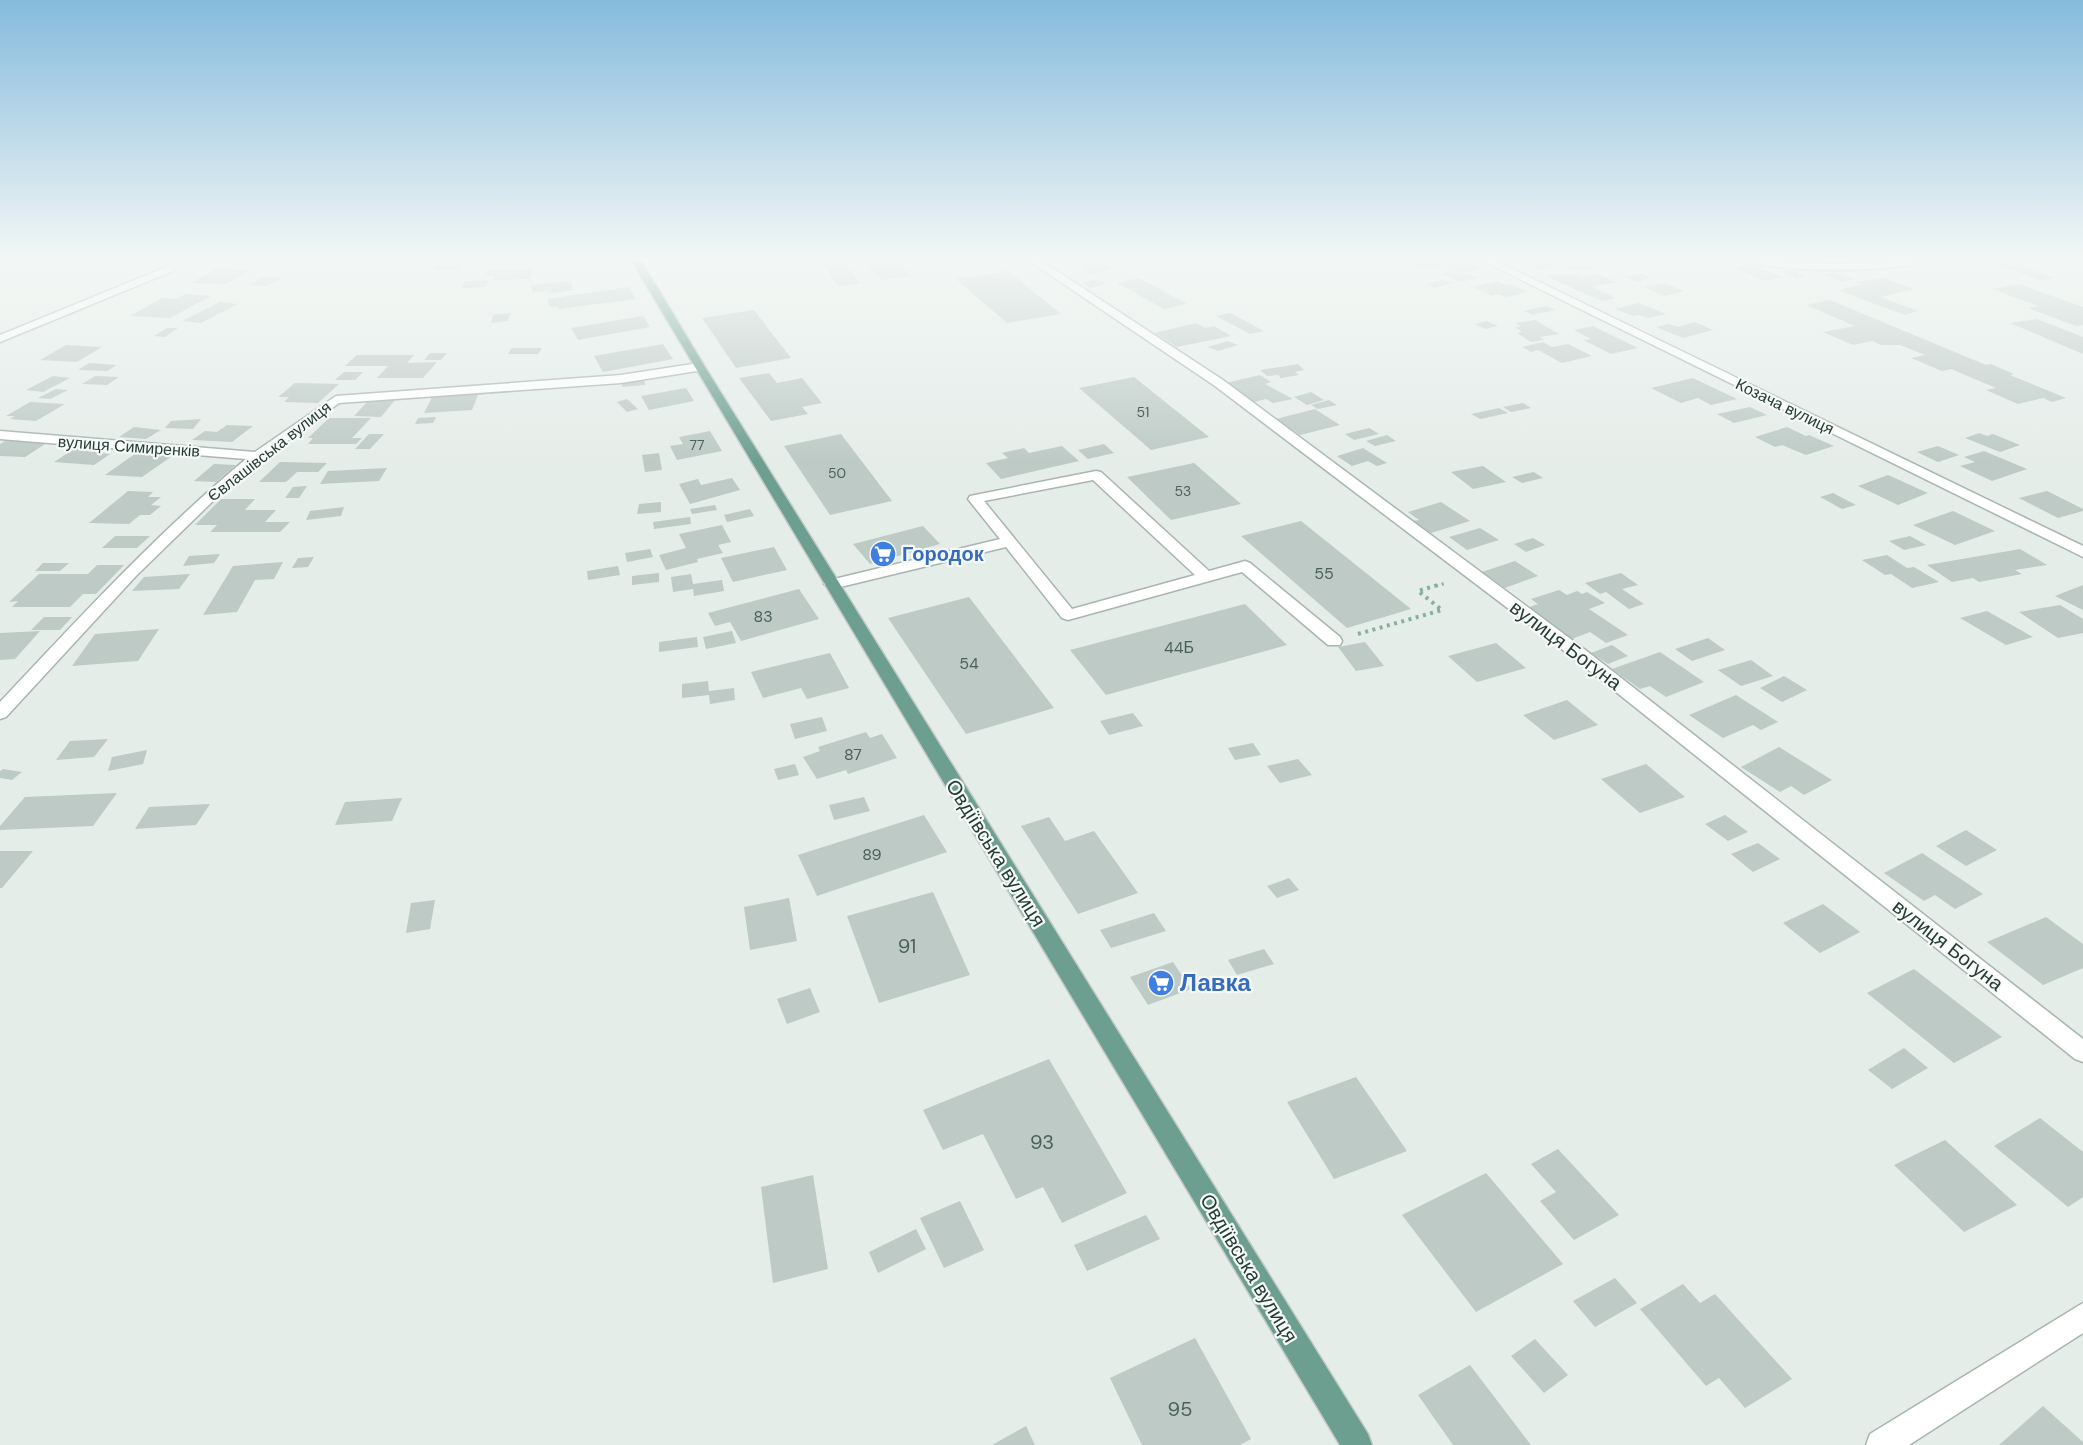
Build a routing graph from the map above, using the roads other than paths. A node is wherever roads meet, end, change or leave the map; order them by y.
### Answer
1 (28, 327) edge
2 (676, 327) edge
3 (1135, 327) edge
4 (1624, 327) edge
5 (0, 339) edge
6 (699, 367) junction
7 (0, 435) edge
8 (258, 456) junction
9 (1007, 542) junction
10 (2083, 552) edge
11 (1206, 577) junction
12 (832, 584) junction
13 (1334, 641) road end
14 (0, 713) edge
15 (2083, 1052) edge
16 (2083, 1317) edge
17 (1357, 1445) edge
18 (1881, 1445) edge

1 - 5 street
2 - 6 main road, Овдіївська вулиця
3 - 15 street, вулиця Богуна
4 - 10 street, Козача вулиця
6 - 8 street, Євлашівська вулиця
6 - 12 main road, Овдіївська вулиця
7 - 8 street, вулиця Симиренків
8 - 14 street, Євлашівська вулиця
9 - 11 street
9 - 11 street
9 - 12 street
11 - 13 street
12 - 17 main road, Овдіївська вулиця
16 - 18 street

